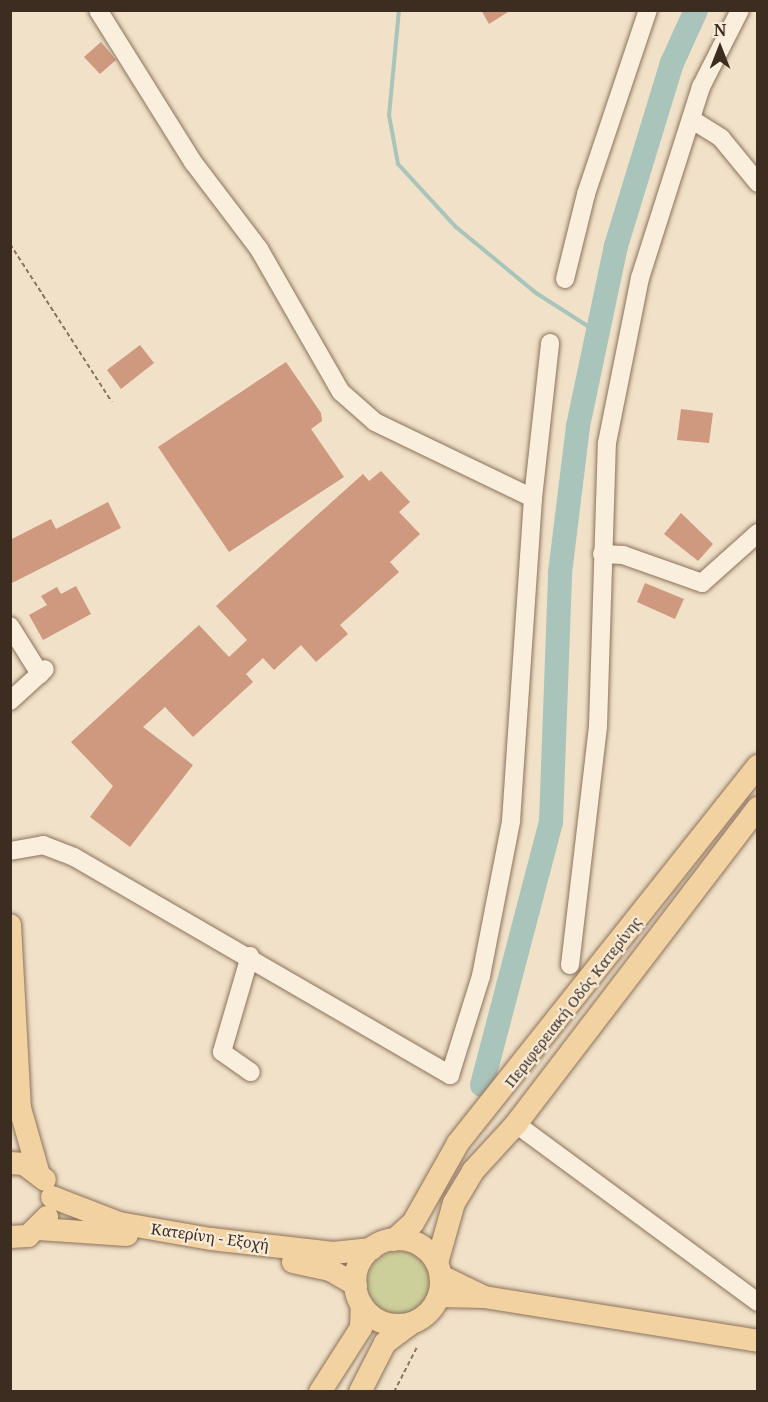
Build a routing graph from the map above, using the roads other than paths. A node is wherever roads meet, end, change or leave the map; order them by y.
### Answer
1 (98, 10) edge
2 (740, 10) edge
3 (643, 15) edge
4 (691, 119) junction
5 (758, 183) edge
6 (565, 279) dead end
7 (550, 343) dead end
8 (533, 498) junction
9 (758, 533) edge
10 (602, 554) junction
11 (10, 626) edge
12 (10, 701) edge
13 (758, 766) edge
14 (758, 808) edge
15 (10, 851) edge
16 (10, 925) edge
17 (250, 956) junction
18 (570, 964) dead end
19 (251, 1072) dead end
20 (20, 1108) junction
21 (523, 1128) dead end
22 (10, 1139) edge
23 (10, 1163) edge
24 (38, 1172) junction
25 (52, 1197) junction
26 (39, 1229) junction
27 (10, 1237) edge
28 (394, 1240) junction
29 (372, 1249) junction
30 (439, 1279) junction
31 (359, 1295) junction
32 (758, 1302) edge
33 (410, 1324) junction
34 (758, 1341) edge
35 (320, 1392) edge
36 (360, 1392) edge

1 - 8 street
2 - 4 street
3 - 6 street
4 - 5 street
4 - 10 street
7 - 8 street
8 - 17 street
9 - 10 street
10 - 18 street
11 - 12 street
13 - 28 main road, Περιφερειακή Οδός Κατερίνης
14 - 30 main road, Περιφερειακή Οδός Κατερίνης
15 - 17 street
16 - 20 main road
17 - 19 street
20 - 22 main road
20 - 24 main road
21 - 32 street
23 - 24 main road
24 - 25 main road
25 - 26 main road
25 - 29 main road, Κατερίνη - Εξοχή
26 - 27 main road, Κατερίνη - Εξοχή
26 - 31 main road, Κατερίνη - Εξοχή
28 - 29 main road
28 - 30 main road
29 - 31 main road
30 - 33 main road
30 - 34 main road
31 - 33 main road
31 - 35 main road
33 - 36 main road

